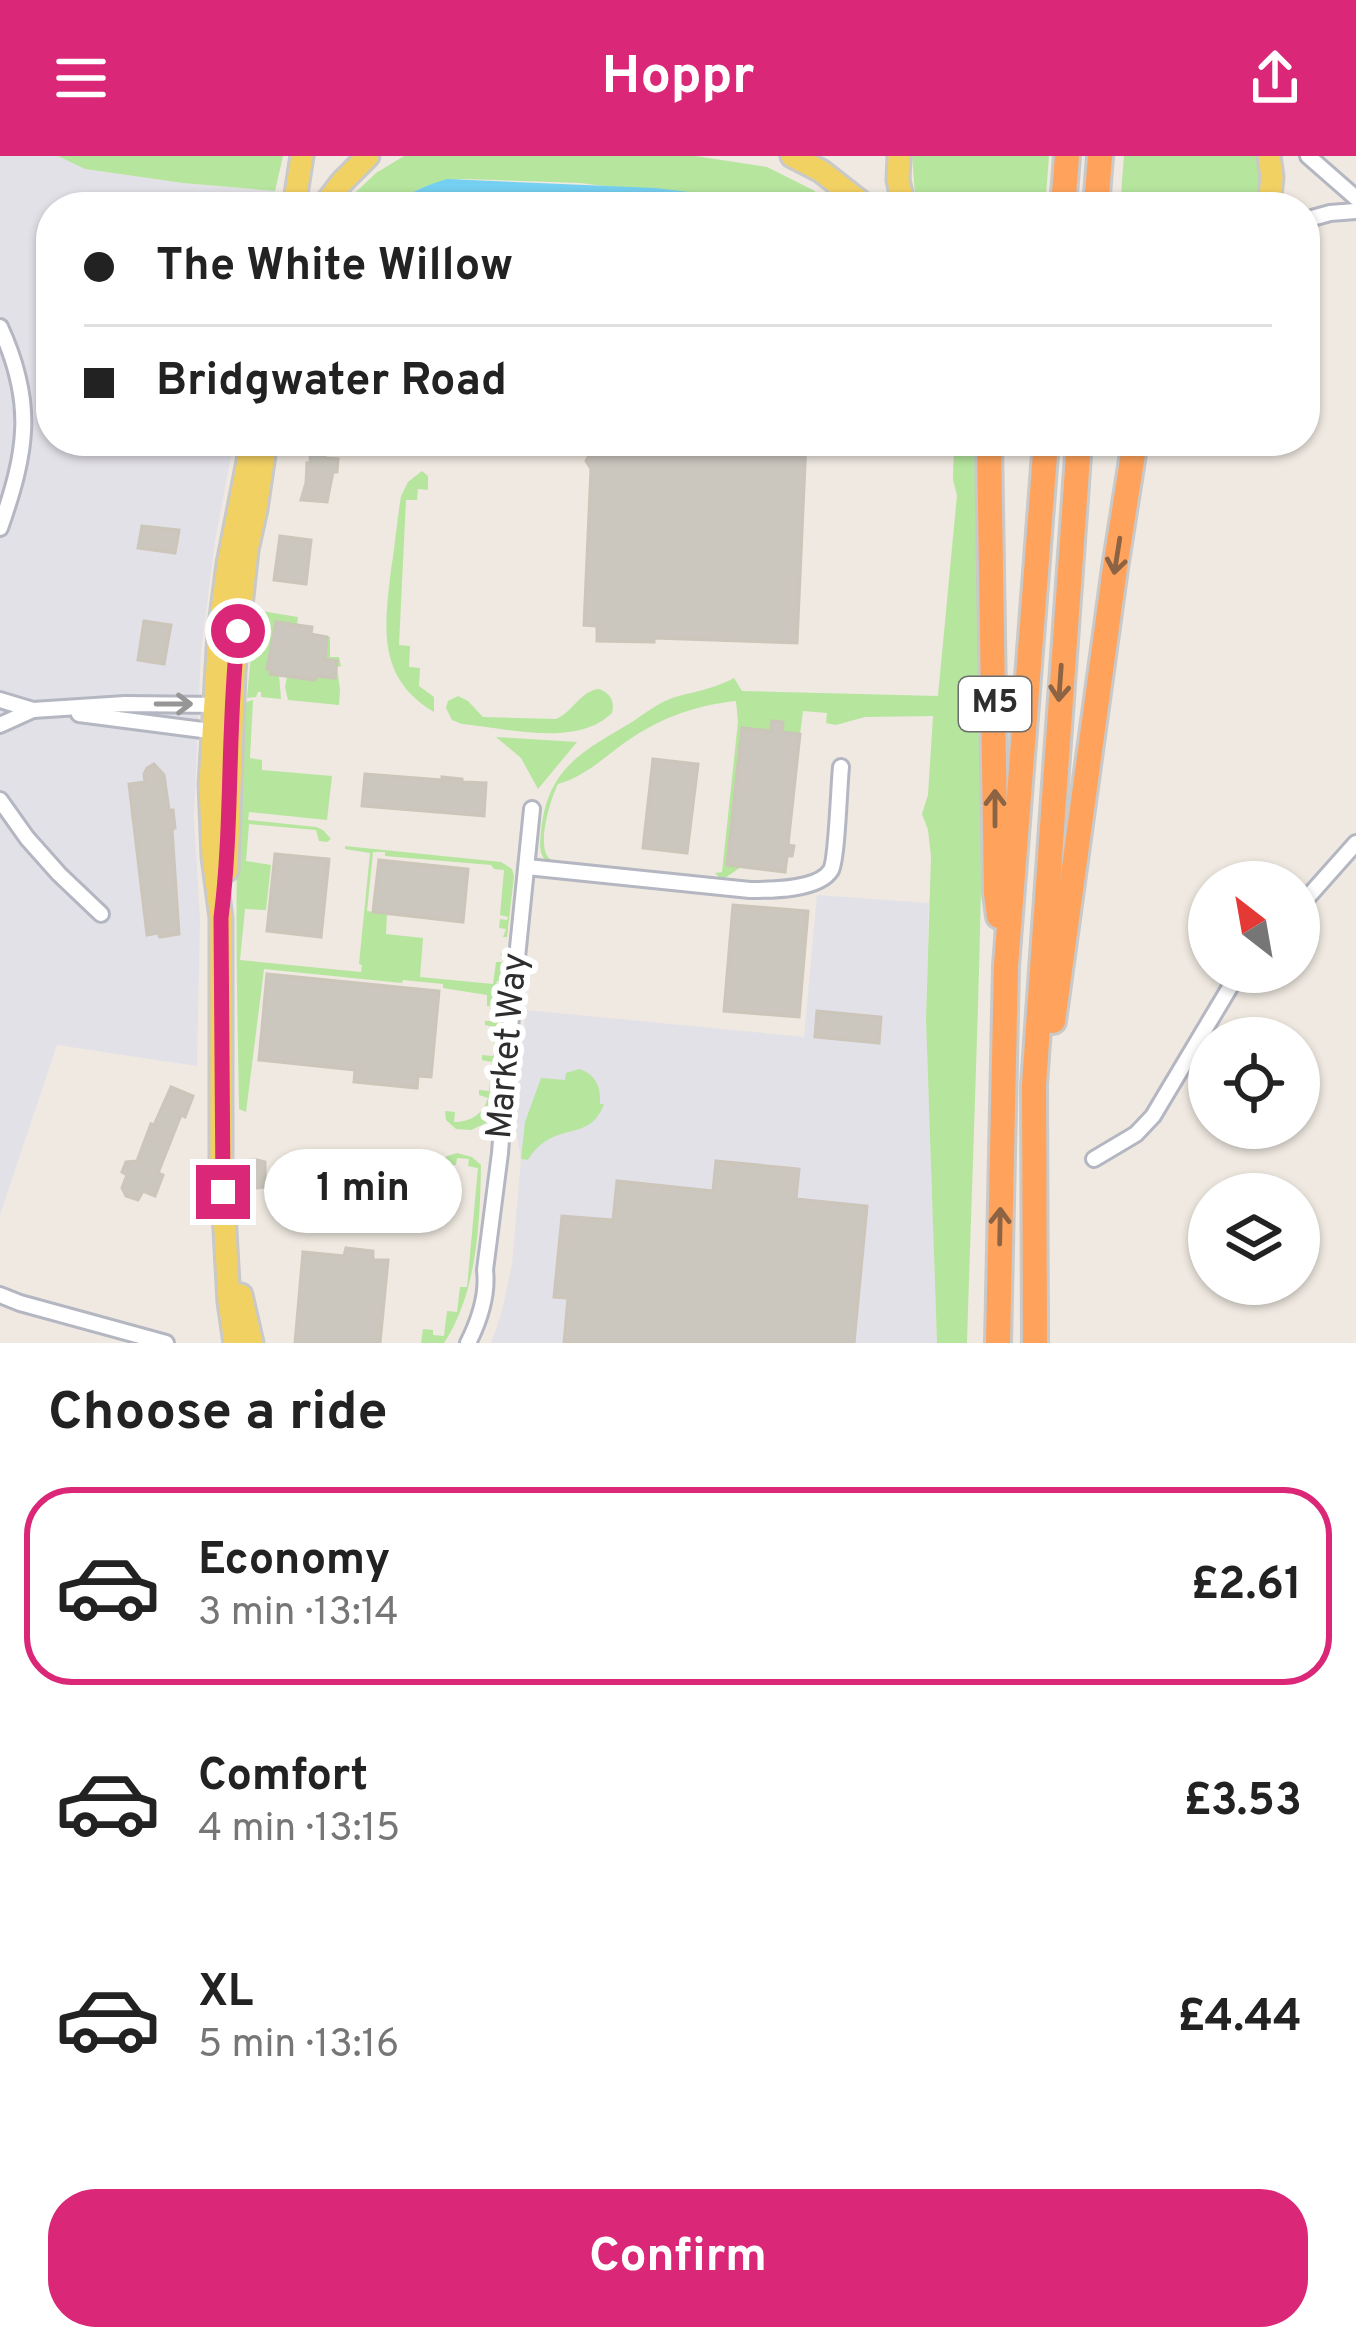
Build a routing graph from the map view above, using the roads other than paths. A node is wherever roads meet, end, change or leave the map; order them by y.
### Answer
1 (302, 156) edge
2 (368, 156) edge
3 (792, 156) edge
4 (898, 156) edge
5 (1066, 156) edge
6 (1100, 156) edge
7 (1269, 156) edge
8 (1308, 156) edge
9 (296, 192) edge
10 (334, 192) edge
11 (848, 192) edge
12 (901, 192) edge
13 (1064, 192) edge
14 (1097, 192) edge
15 (1270, 192) edge
16 (1356, 198) edge
17 (1356, 211) edge
18 (1320, 216) edge
19 (0, 327) edge
20 (249, 456) edge
21 (264, 456) edge
22 (989, 456) edge
23 (1045, 456) edge
24 (1077, 456) edge
25 (1133, 456) edge
26 (0, 528) edge
27 (0, 700) edge
28 (222, 705) junction
29 (33, 710) junction
30 (50, 710) junction
31 (0, 725) edge
32 (221, 732) junction
33 (841, 767) dead end
34 (0, 800) edge
35 (532, 808) dead end
36 (1356, 843) edge
37 (527, 867) junction
38 (1320, 883) edge
39 (101, 914) dead end
40 (1006, 966) junction
41 (1226, 993) edge
42 (1034, 1085) junction
43 (1094, 1159) dead end
44 (225, 1224) junction
45 (486, 1284) junction
46 (0, 1295) edge
47 (166, 1343) edge
48 (235, 1343) edge
49 (252, 1343) edge
50 (458, 1343) edge
51 (468, 1343) edge
52 (998, 1343) edge
53 (1035, 1343) edge

1 - 9 main road
2 - 10 main road
3 - 11 main road
4 - 12 main road
5 - 13 highway
6 - 14 highway
7 - 15 main road
8 - 16 street
17 - 18 street
19 - 26 street
20 - 28 main road
21 - 28 main road
40 -> 22 highway, M5
23 - 40 highway, M5
24 -> 42 highway, M5
25 -> 42 highway, M5
27 - 29 street
30 -> 28 street
28 - 32 main road
29 - 30 street
29 - 31 street
30 - 32 street
32 - 44 main road
33 - 37 street
34 - 39 street
35 - 37 street, Market Way
36 - 38 street
37 - 45 street, Market Way
52 -> 40 highway, M5
41 - 43 street
42 - 53 highway, M5
44 - 48 main road
44 - 49 main road
45 - 50 street, Market Way
45 - 51 street, Market Way
46 - 47 street

